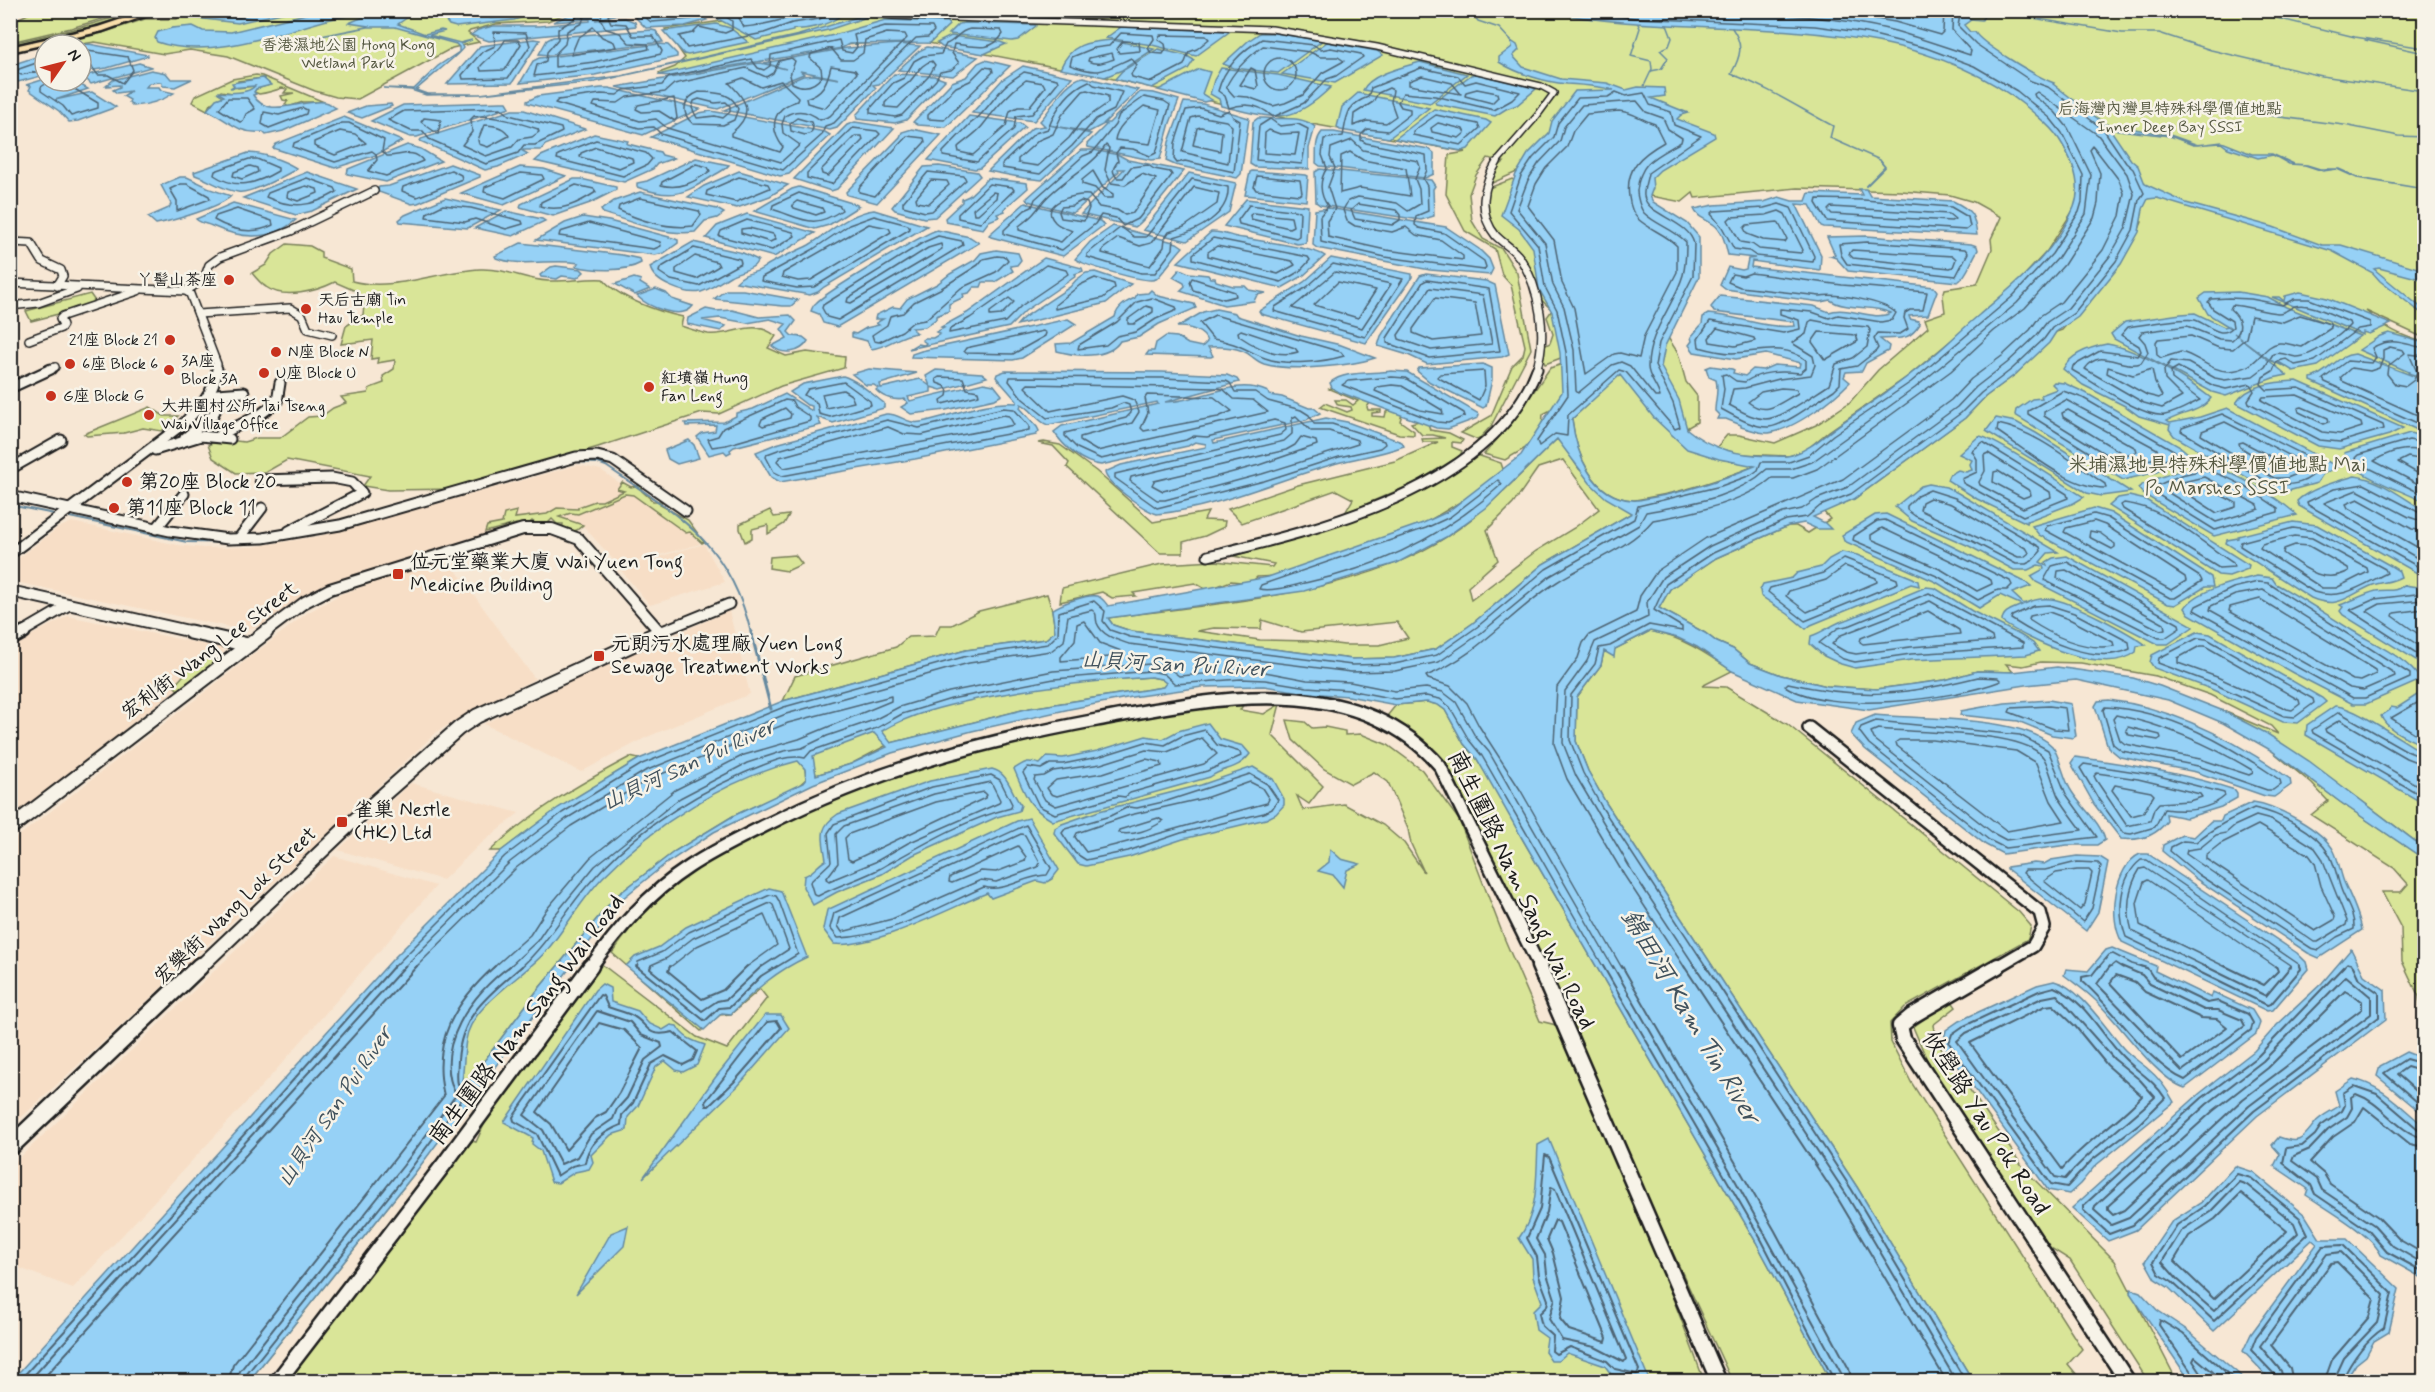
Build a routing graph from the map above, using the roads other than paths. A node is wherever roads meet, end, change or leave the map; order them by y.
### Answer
1 (150, 10) edge
2 (158, 10) edge
3 (848, 10) edge
4 (122, 20) junction
5 (96, 30) junction
6 (79, 33) edge
7 (83, 33) edge
8 (33, 44) edge
9 (10, 49) edge
10 (374, 191) dead end
11 (10, 242) edge
12 (10, 283) edge
13 (57, 286) junction
14 (84, 287) junction
15 (149, 288) junction
16 (186, 291) junction
17 (10, 306) edge
18 (198, 314) junction
19 (332, 335) dead end
20 (29, 340) dead end
21 (55, 367) dead end
22 (280, 383) dead end
23 (10, 388) edge
24 (244, 392) dead end
25 (210, 394) junction
26 (224, 394) junction
27 (10, 435) edge
28 (220, 435) junction
29 (185, 438) junction
30 (230, 439) dead end
31 (61, 440) dead end
32 (10, 443) edge
33 (147, 452) junction
34 (13, 467) edge
35 (260, 480) dead end
36 (184, 494) dead end
37 (10, 496) edge
38 (262, 508) dead end
39 (70, 510) junction
40 (686, 511) dead end
41 (156, 529) junction
42 (283, 535) junction
43 (239, 538) junction
44 (10, 554) edge
45 (1208, 556) dead end
46 (10, 591) edge
47 (729, 604) dead end
48 (69, 605) junction
49 (660, 632) junction
50 (10, 640) edge
51 (248, 645) junction
52 (1809, 728) dead end
53 (10, 828) edge
54 (10, 1147) edge
55 (277, 1382) edge
56 (1719, 1382) edge
57 (2128, 1382) edge

1 - 4 main road
2 - 5 main road
3 - 45 street
4 - 6 main road
4 - 9 main road
5 - 7 main road
5 - 9 main road
8 - 9 main road
10 - 16 street
11 - 13 street
12 - 13 street
13 - 14 street
14 - 15 street
14 - 17 street
15 - 16 street
15 - 20 street
16 - 18 street
18 - 19 street
18 - 25 street
21 - 23 street
22 - 28 street
24 - 26 street
25 - 26 street
25 - 33 street
26 - 29 street
27 - 32 street
28 - 29 street
28 - 30 street
29 - 33 street
31 - 34 street
33 - 39 street
35 - 42 street
36 - 41 street
37 - 39 street
38 - 43 street
39 - 41 street
39 - 44 street
40 - 42 street
41 - 43 street
42 - 43 street
46 - 48 street
47 - 49 street, 宏樂街 Wang Lok Street
48 - 50 street
48 - 51 street
49 - 51 street, 宏利街 Wang Lee Street
49 - 54 street, 宏樂街 Wang Lok Street
51 - 53 street, 宏利街 Wang Lee Street
52 - 57 street, 攸壆路 Yau Pok Road
55 - 56 street, 南生圍路 Nam Sang Wai Road

